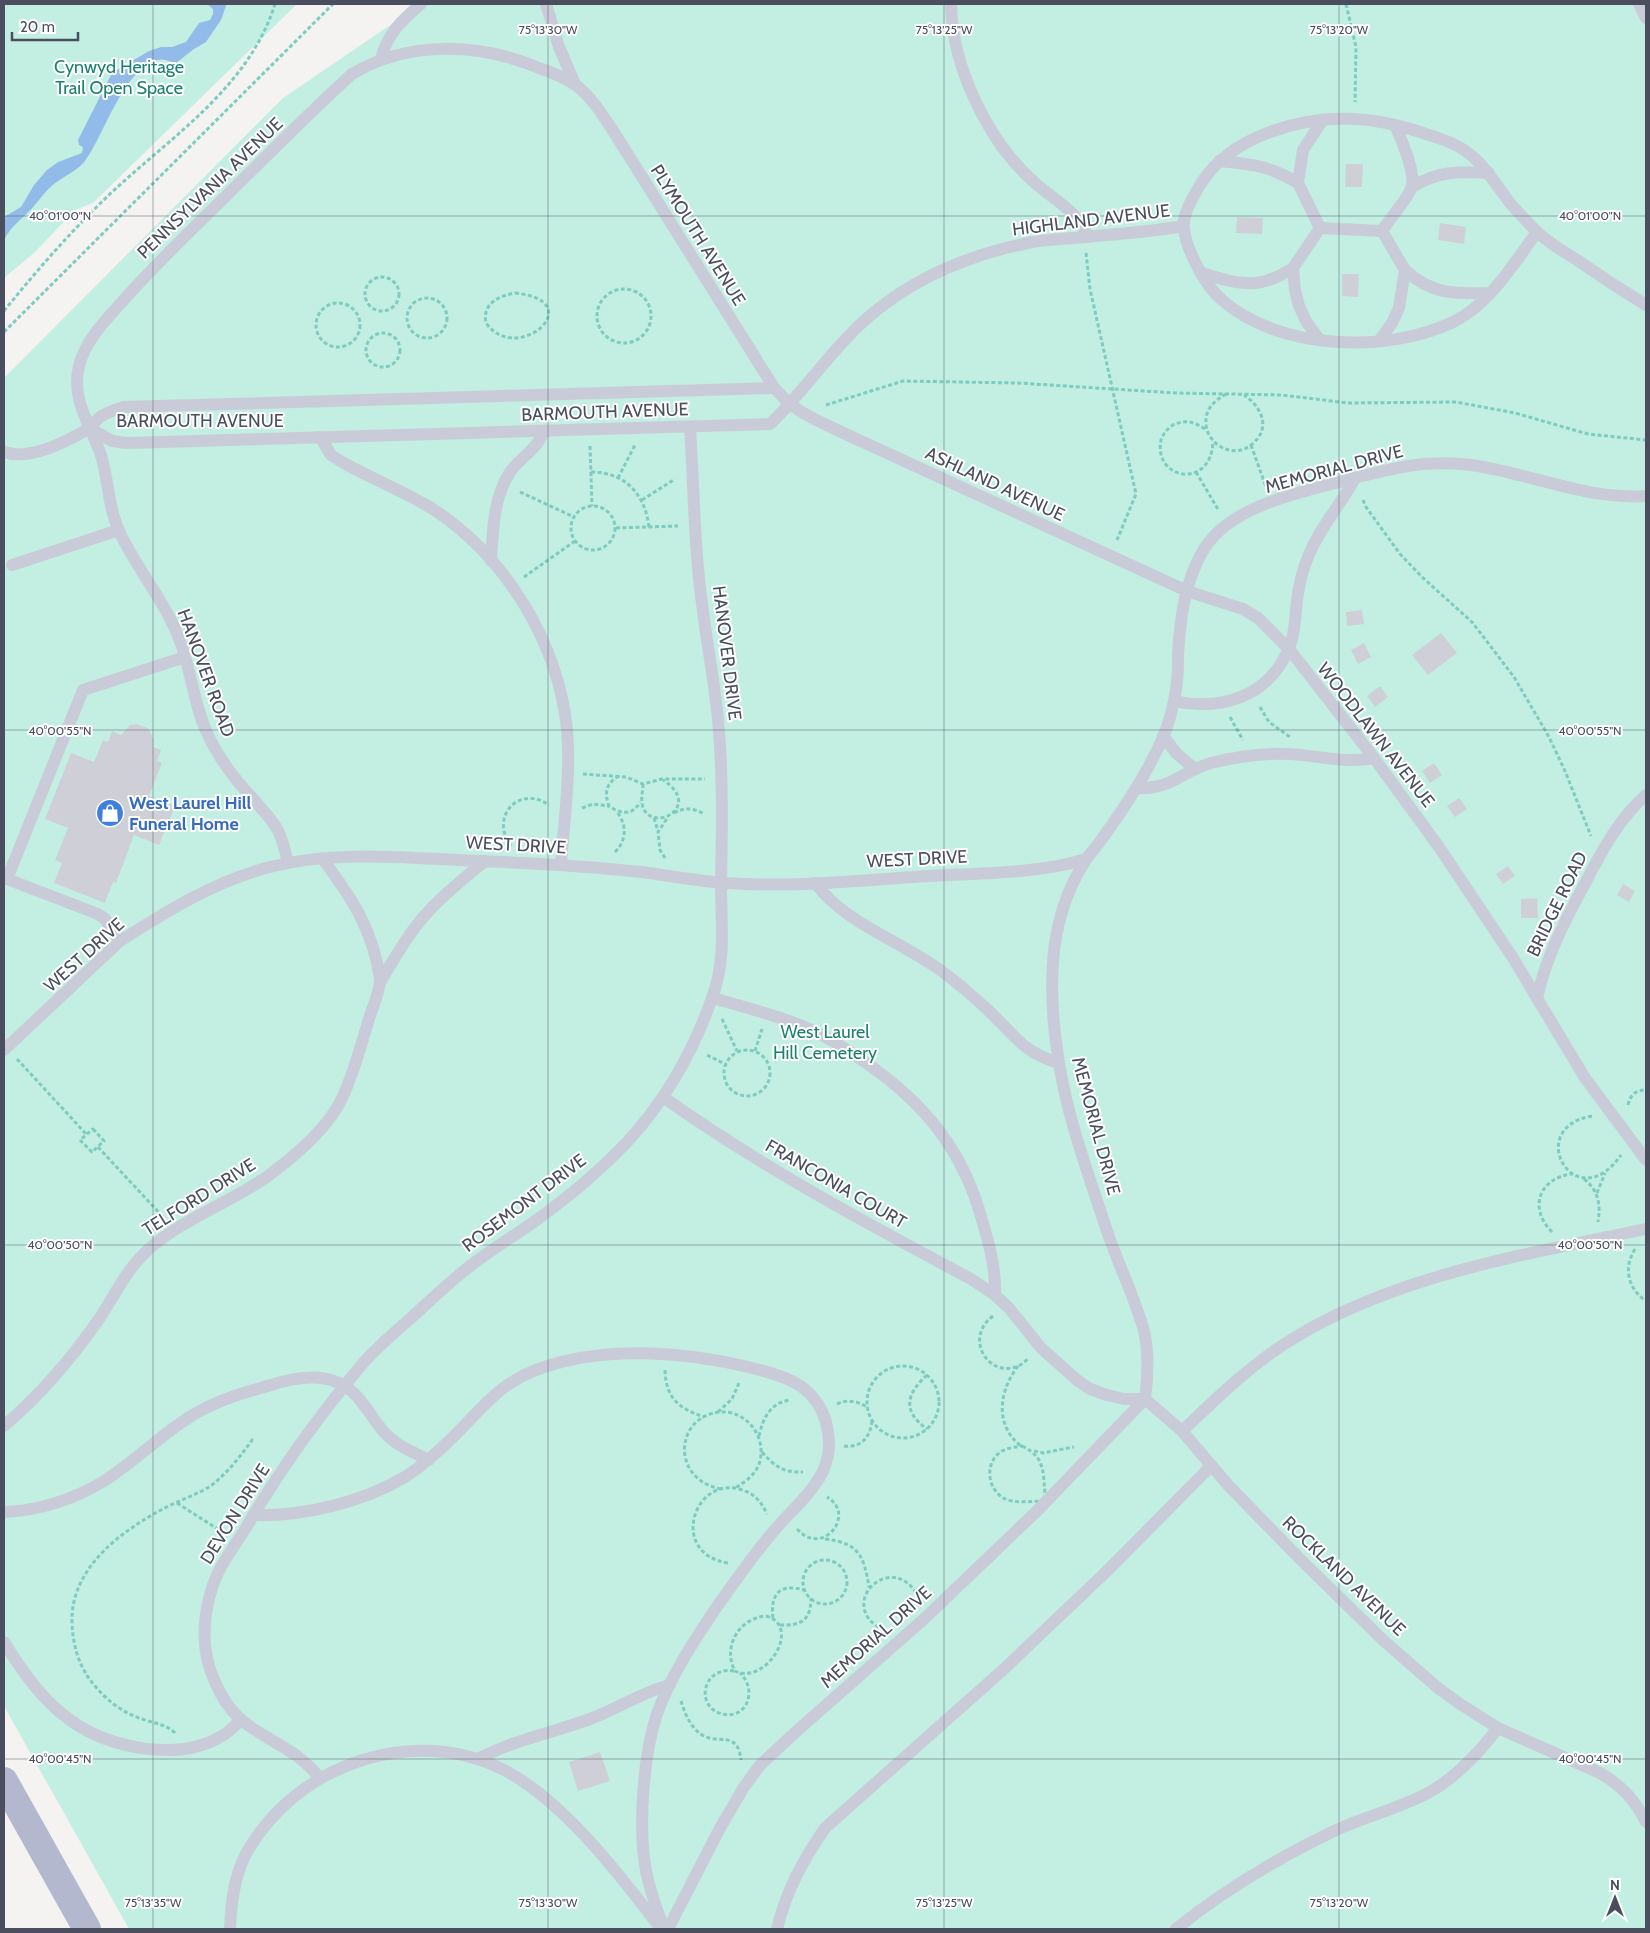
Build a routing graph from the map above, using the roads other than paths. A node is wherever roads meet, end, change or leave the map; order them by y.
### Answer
1 (421, 4) edge
2 (546, 4) edge
3 (951, 4) edge
4 (1639, 4) edge
5 (1646, 18) edge
6 (381, 59) junction
7 (575, 84) junction
8 (1322, 121) junction
9 (1395, 125) junction
10 (1219, 162) junction
11 (1489, 173) junction
12 (1298, 183) junction
13 (1412, 187) junction
14 (1183, 226) junction
15 (1320, 228) junction
16 (1382, 231) junction
17 (1537, 232) junction
18 (1086, 237) junction
19 (1293, 268) junction
20 (1405, 270) junction
21 (1201, 273) junction
22 (1490, 293) junction
23 (1646, 305) edge
24 (1319, 339) junction
25 (1378, 341) junction
26 (774, 388) junction
27 (790, 406) junction
28 (690, 427) junction
29 (89, 428) junction
30 (543, 431) junction
31 (320, 437) junction
32 (4, 452) edge
33 (1355, 478) junction
34 (1646, 496) edge
35 (119, 530) junction
36 (491, 561) junction
37 (12, 565) dead end
38 (1187, 591) junction
39 (1289, 650) junction
40 (185, 657) junction
41 (1174, 701) junction
42 (1163, 736) junction
43 (1374, 758) junction
44 (1195, 770) junction
45 (1137, 788) junction
46 (1646, 795) edge
47 (322, 858) junction
48 (1086, 859) junction
49 (486, 861) junction
50 (288, 863) junction
51 (561, 865) junction
52 (722, 883) junction
53 (815, 883) junction
54 (120, 941) junction
55 (380, 982) junction
56 (713, 998) junction
57 (1537, 998) junction
58 (5, 1049) edge
59 (1059, 1063) junction
60 (663, 1097) junction
61 (1646, 1160) edge
62 (1646, 1229) edge
63 (995, 1295) junction
64 (346, 1386) junction
65 (1144, 1399) junction
66 (4, 1426) edge
67 (1182, 1432) junction
68 (428, 1460) junction
69 (1211, 1466) junction
70 (4, 1512) edge
71 (253, 1515) junction
72 (4, 1642) edge
73 (673, 1681) junction
74 (241, 1720) junction
75 (1498, 1728) junction
76 (478, 1759) junction
77 (320, 1778) junction
78 (4, 1781) edge
79 (1646, 1822) edge
80 (87, 1929) edge
81 (230, 1929) edge
82 (662, 1929) edge
83 (668, 1929) edge
84 (777, 1929) edge
85 (1176, 1929) edge

1 - 6 lane
2 - 7 lane, PLYMOUTH AVENUE
3 - 18 lane
4 - 5 lane
6 - 7 lane, PLYMOUTH AVENUE
6 - 29 lane, PENNSYLVANIA AVENUE
7 - 26 lane, PLYMOUTH AVENUE
8 - 9 lane
8 - 10 lane
8 - 12 lane
9 - 11 lane
9 - 13 lane
10 - 12 lane
10 - 14 lane
11 - 13 lane
11 - 17 lane
12 - 15 lane
13 - 16 lane
14 - 18 lane, HIGHLAND AVENUE
14 - 21 lane
15 - 16 lane
15 - 19 lane
16 - 20 lane
17 - 22 lane
17 - 23 lane
18 - 27 lane, HIGHLAND AVENUE
19 - 21 lane
19 - 24 lane
20 - 22 lane
20 - 25 lane
21 - 24 lane
22 - 25 lane
24 - 25 lane
26 - 27 lane, PLYMOUTH AVENUE
26 - 29 lane, BARMOUTH AVENUE
27 - 28 lane, BARMOUTH AVENUE
27 - 38 lane, ASHLAND AVENUE
28 - 30 lane, BARMOUTH AVENUE
28 - 52 lane, HANOVER DRIVE
29 - 31 lane, BARMOUTH AVENUE
29 - 32 lane
29 - 35 lane, HANOVER ROAD
30 - 31 lane, BARMOUTH AVENUE
30 - 36 lane
31 - 36 lane
33 - 34 lane, MEMORIAL DRIVE
33 - 38 lane, MEMORIAL DRIVE
33 - 39 lane
35 - 37 lane
35 - 40 lane, HANOVER ROAD
36 - 51 lane
38 - 39 lane, WOODLAWN AVENUE
38 - 41 lane, MEMORIAL DRIVE
39 - 41 lane
39 - 43 lane, WOODLAWN AVENUE
40 - 50 lane, HANOVER ROAD
40 - 54 lane
41 - 42 lane, MEMORIAL DRIVE
42 - 44 lane
42 - 45 lane, MEMORIAL DRIVE
43 - 44 lane
43 - 57 lane, WOODLAWN AVENUE
44 - 45 lane
45 - 48 lane, MEMORIAL DRIVE
46 - 57 lane, BRIDGE ROAD
47 - 49 lane, WEST DRIVE
47 - 50 lane, WEST DRIVE
47 - 55 lane, TELFORD DRIVE
48 - 53 lane, WEST DRIVE
48 - 59 lane, MEMORIAL DRIVE
49 - 51 lane, WEST DRIVE
49 - 55 lane, TELFORD DRIVE
50 - 54 lane, WEST DRIVE
51 - 52 lane, WEST DRIVE
52 - 53 lane, WEST DRIVE
52 - 56 lane, ROSEMONT DRIVE
53 - 59 lane
54 - 58 lane, WEST DRIVE
55 - 66 lane, TELFORD DRIVE
56 - 60 lane, ROSEMONT DRIVE
56 - 63 lane
57 - 61 lane
59 - 65 lane, MEMORIAL DRIVE
60 - 63 lane, FRANCONIA COURT
60 - 64 lane, ROSEMONT DRIVE
62 - 67 lane
63 - 65 lane, FRANCONIA COURT
64 - 68 lane
64 - 70 lane
64 - 71 lane, DEVON DRIVE
65 - 67 lane
65 - 83 lane, MEMORIAL DRIVE
67 - 69 lane, ROCKLAND AVENUE
68 - 71 lane
68 - 73 lane
69 - 75 lane, ROCKLAND AVENUE
69 - 84 lane
71 - 74 lane, DEVON DRIVE
72 - 74 lane
73 - 76 lane
73 - 82 lane
74 - 77 lane, DEVON DRIVE
75 - 79 lane, ROCKLAND AVENUE
75 - 85 lane
76 - 77 lane
76 - 82 lane
77 - 81 lane
78 - 80 main road

